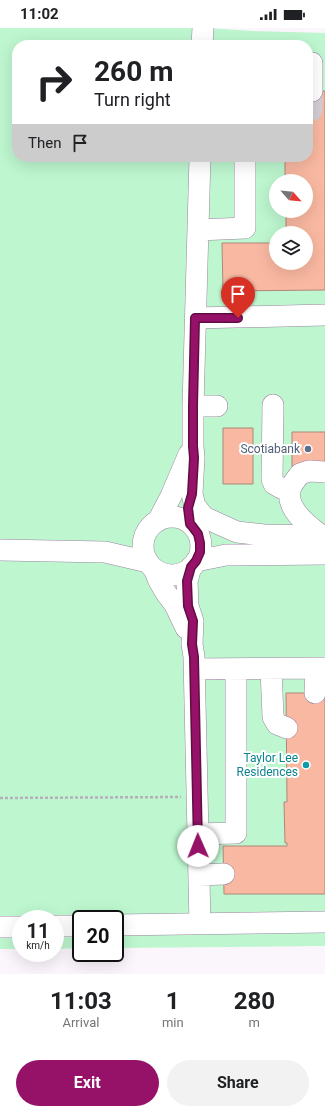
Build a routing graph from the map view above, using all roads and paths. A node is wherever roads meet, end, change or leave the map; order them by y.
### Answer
1 (203, 28) edge
2 (202, 40) edge
3 (315, 63) edge
4 (313, 82) edge
5 (200, 162) edge
6 (246, 162) edge
7 (198, 230) junction
8 (325, 315) edge
9 (195, 318) junction
10 (273, 404) dead end
11 (193, 406) junction
12 (217, 406) dead end
13 (193, 446) junction
14 (325, 472) edge
15 (192, 494) junction
16 (290, 495) junction
17 (192, 526) junction
18 (151, 527) junction
19 (264, 535) junction
20 (324, 542) edge
21 (0, 550) edge
22 (105, 552) junction
23 (194, 564) junction
24 (151, 565) junction
25 (192, 644) junction
26 (320, 668) edge
27 (194, 669) junction
28 (236, 669) junction
29 (271, 669) junction
30 (315, 693) dead end
31 (287, 728) dead end
32 (197, 796) junction
33 (0, 798) edge
34 (198, 834) junction
35 (224, 874) dead end
36 (199, 875) junction
37 (325, 922) edge
38 (200, 924) junction
39 (124, 925) edge
40 (0, 927) edge
41 (12, 927) edge

1 - 2 lane
3 - 4 lane
5 - 7 lane
6 - 7 lane
7 - 9 lane
8 - 9 lane
9 - 11 lane
10 - 16 lane
11 - 12 lane
11 - 13 lane
13 - 15 lane
13 - 18 lane
14 - 16 lane
15 - 17 lane
15 - 19 lane
16 - 20 lane
17 - 18 lane
17 - 19 lane
17 - 23 lane
18 - 22 lane
18 - 24 lane
19 - 20 lane
20 - 23 lane
21 - 22 lane
22 - 24 lane
23 - 24 lane
23 - 25 lane
24 - 25 lane
25 - 27 lane
26 - 29 lane
26 - 30 lane
27 - 28 lane
27 - 32 lane
28 - 29 lane
28 - 34 lane
29 - 31 lane
32 - 33 path
32 - 34 lane
34 - 36 lane
35 - 36 lane
36 - 38 lane
37 - 38 lane
38 - 39 lane
40 - 41 lane

